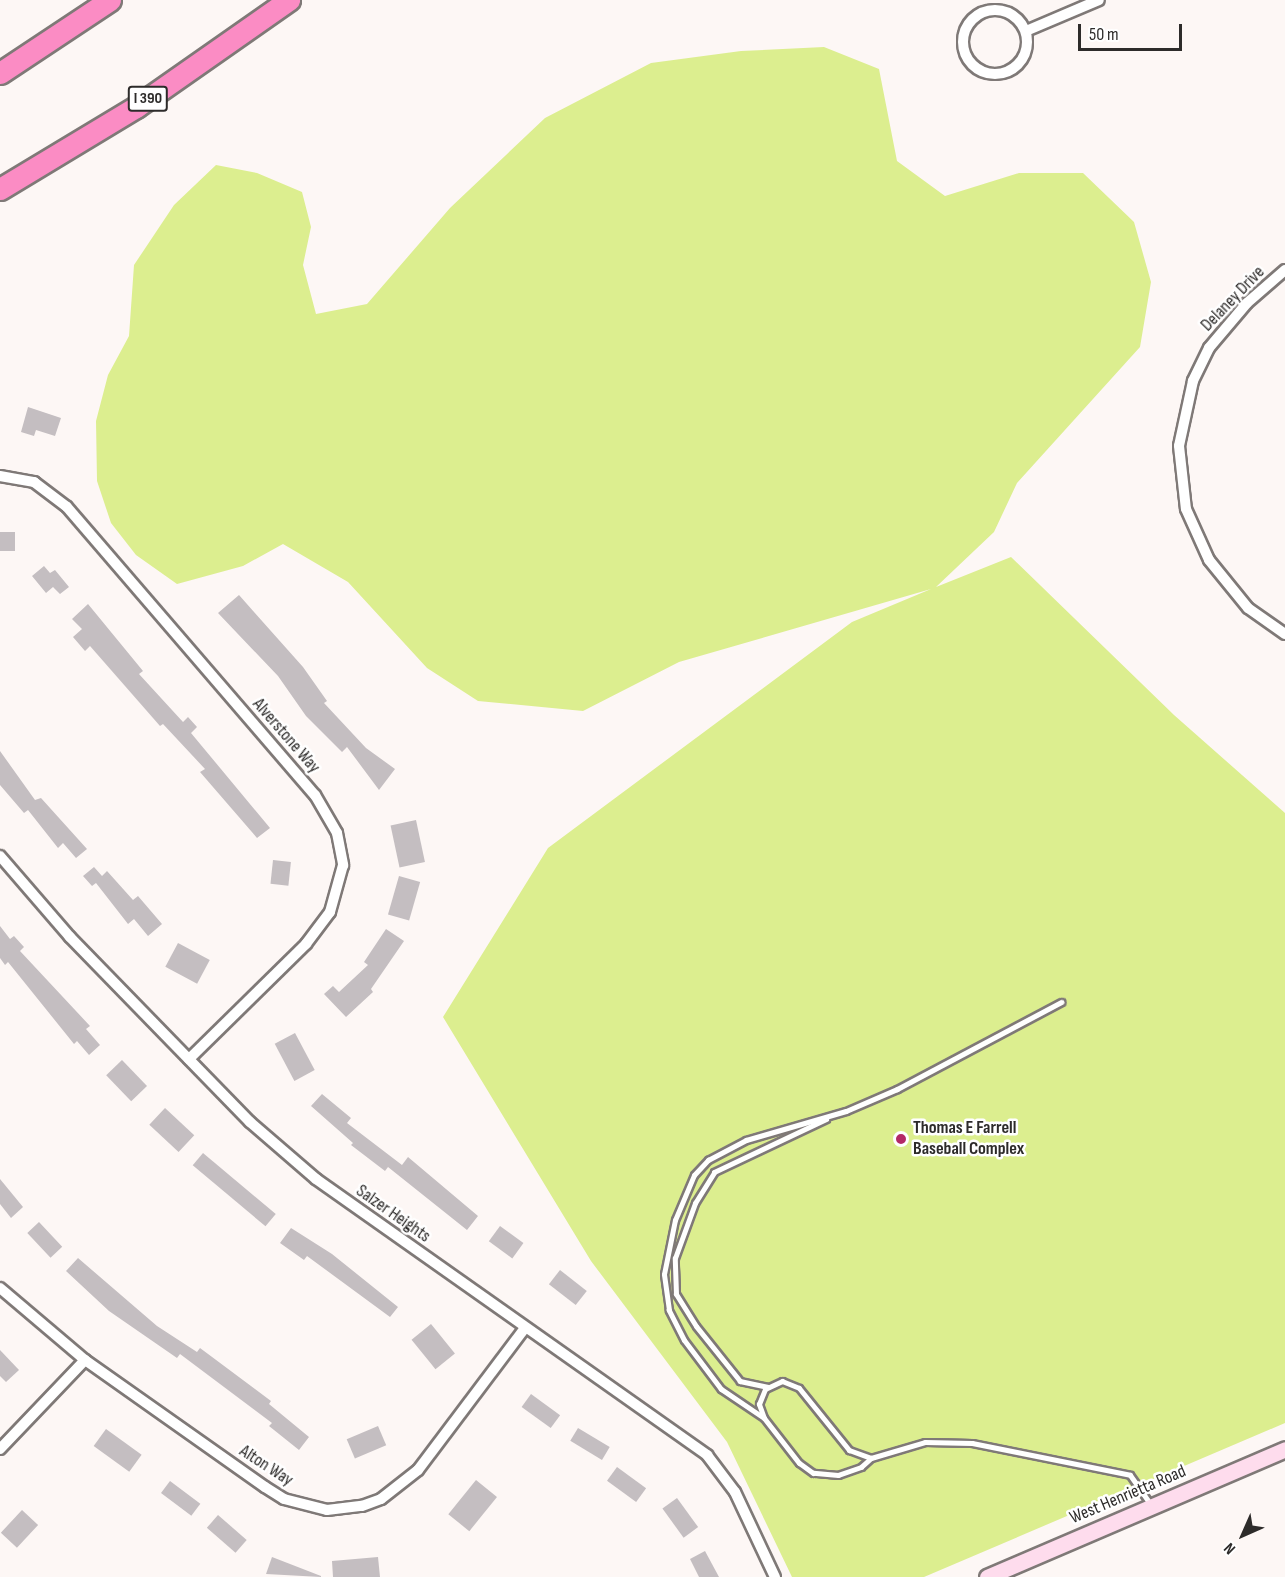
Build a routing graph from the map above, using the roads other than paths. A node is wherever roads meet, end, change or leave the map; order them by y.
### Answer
1 (110, 0) edge
2 (289, 0) edge
3 (1099, 0) edge
4 (1026, 31) junction
5 (0, 73) edge
6 (0, 189) edge
7 (1285, 270) edge
8 (0, 476) edge
9 (1285, 634) edge
10 (0, 856) edge
11 (1061, 1002) dead end
12 (189, 1059) junction
13 (846, 1111) junction
14 (0, 1288) edge
15 (525, 1328) junction
16 (85, 1360) junction
17 (770, 1387) junction
18 (764, 1418) junction
19 (0, 1449) edge
20 (1285, 1449) edge
21 (871, 1458) junction
22 (1152, 1506) junction
23 (775, 1577) edge
24 (987, 1577) edge

1 - 5 highway
2 - 6 highway, I 390
3 - 4 street
4 - 4 street
7 - 9 street, Delaney Drive
8 - 12 street, Alverstone Way
10 - 12 street, Salzer Heights
11 - 13 lane
12 - 15 street, Salzer Heights
13 - 17 lane
13 - 18 lane
14 - 16 street, Alton Way
15 - 16 street, Alton Way
15 - 23 street, Salzer Heights
16 - 19 street
17 - 18 lane
17 - 21 lane
18 - 21 lane
20 - 22 main road, West Henrietta Road
21 - 22 lane
22 - 24 main road, West Henrietta Road

